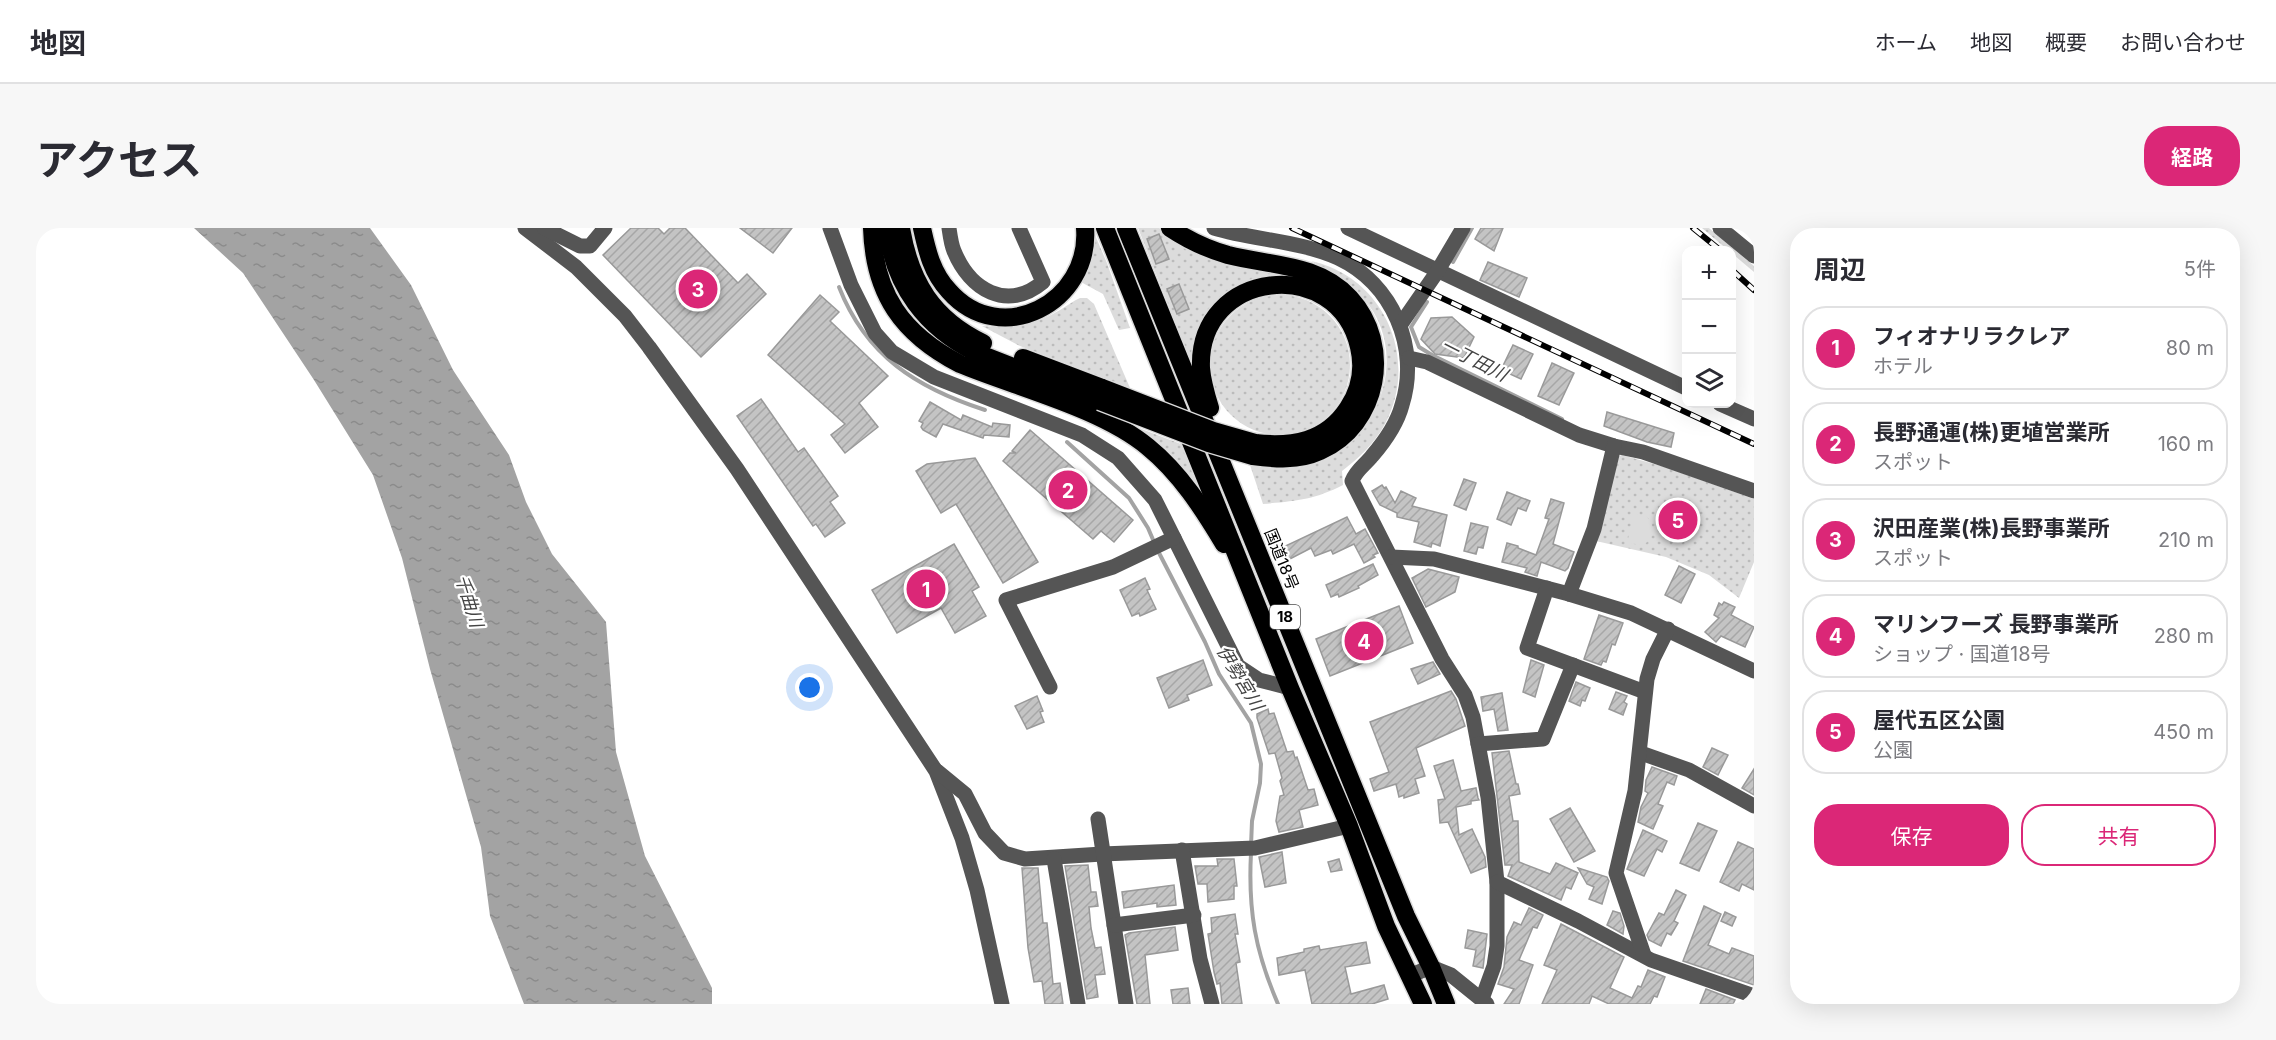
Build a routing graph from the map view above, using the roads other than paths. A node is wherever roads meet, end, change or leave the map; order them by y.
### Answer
1 (525, 228) edge
2 (544, 228) edge
3 (604, 228) edge
4 (830, 228) edge
5 (872, 228) edge
6 (887, 228) edge
7 (901, 228) edge
8 (922, 228) edge
9 (949, 228) edge
10 (1019, 228) edge
11 (1085, 228) edge
12 (1105, 228) edge
13 (1126, 228) edge
14 (1170, 228) edge
15 (1214, 228) edge
16 (1347, 228) edge
17 (1463, 228) edge
18 (1720, 228) edge
19 (1754, 256) edge
20 (1437, 272) junction
21 (1401, 324) junction
22 (1408, 358) junction
23 (1682, 386) edge
24 (1101, 394) junction
25 (1729, 408) edge
26 (1754, 419) edge
27 (1614, 446) junction
28 (1254, 449) junction
29 (1754, 491) edge
30 (1243, 514) junction
31 (1162, 544) junction
32 (1391, 557) junction
33 (1547, 588) junction
34 (1569, 594) junction
35 (1253, 595) junction
36 (1668, 629) junction
37 (1573, 665) junction
38 (1752, 666) edge
39 (1050, 687) dead end
40 (1290, 688) junction
41 (1645, 692) junction
42 (1478, 744) junction
43 (1641, 753) junction
44 (936, 771) junction
45 (1754, 806) edge
46 (1098, 819) dead end
47 (1349, 826) junction
48 (1182, 850) junction
49 (1102, 854) junction
50 (1054, 859) junction
51 (1497, 882) junction
52 (1194, 915) junction
53 (1114, 925) junction
54 (1644, 955) junction
55 (1431, 967) junction
56 (1409, 976) junction
57 (1754, 996) edge
58 (1485, 1001) edge
59 (1002, 1004) edge
60 (1078, 1004) edge
61 (1126, 1004) edge
62 (1212, 1004) edge
63 (1423, 1004) edge
64 (1446, 1004) edge

1 - 44 street
2 - 3 street
4 - 31 street
5 - 35 highway
6 - 24 highway
7 - 24 highway
8 - 11 highway
9 - 10 street
12 - 35 highway, 18
13 - 30 highway, 国道18号 / 18
14 - 28 highway
15 - 21 street
16 - 20 street
17 - 20 street
18 - 19 street
20 - 21 street
20 - 23 street
21 - 22 street
22 - 27 street
22 - 32 street
24 - 28 highway, bridge
25 - 26 street
27 - 29 street
27 - 34 street
28 - 30 highway
30 - 55 highway, 国道18号 / 18
31 - 39 street
31 - 40 street
32 - 33 street
32 - 42 street
33 - 34 street
33 - 37 street
34 - 36 street
35 - 40 highway, 18
36 - 38 street
36 - 41 street
37 - 41 street
37 - 42 street
40 - 47 highway, 18
41 - 43 street
42 - 51 street
43 - 45 street
43 - 54 street
44 - 50 street
44 - 59 street
46 - 49 street
47 - 48 street
47 - 56 highway, 18
48 - 49 street
48 - 52 street
49 - 50 street
49 - 53 street
50 - 60 street
51 - 54 street
51 - 58 street
52 - 53 street
52 - 62 street
53 - 61 street
54 - 57 street
55 - 56 street
55 - 58 street
55 - 64 highway, 国道18号 / 18
56 - 63 highway, 18

